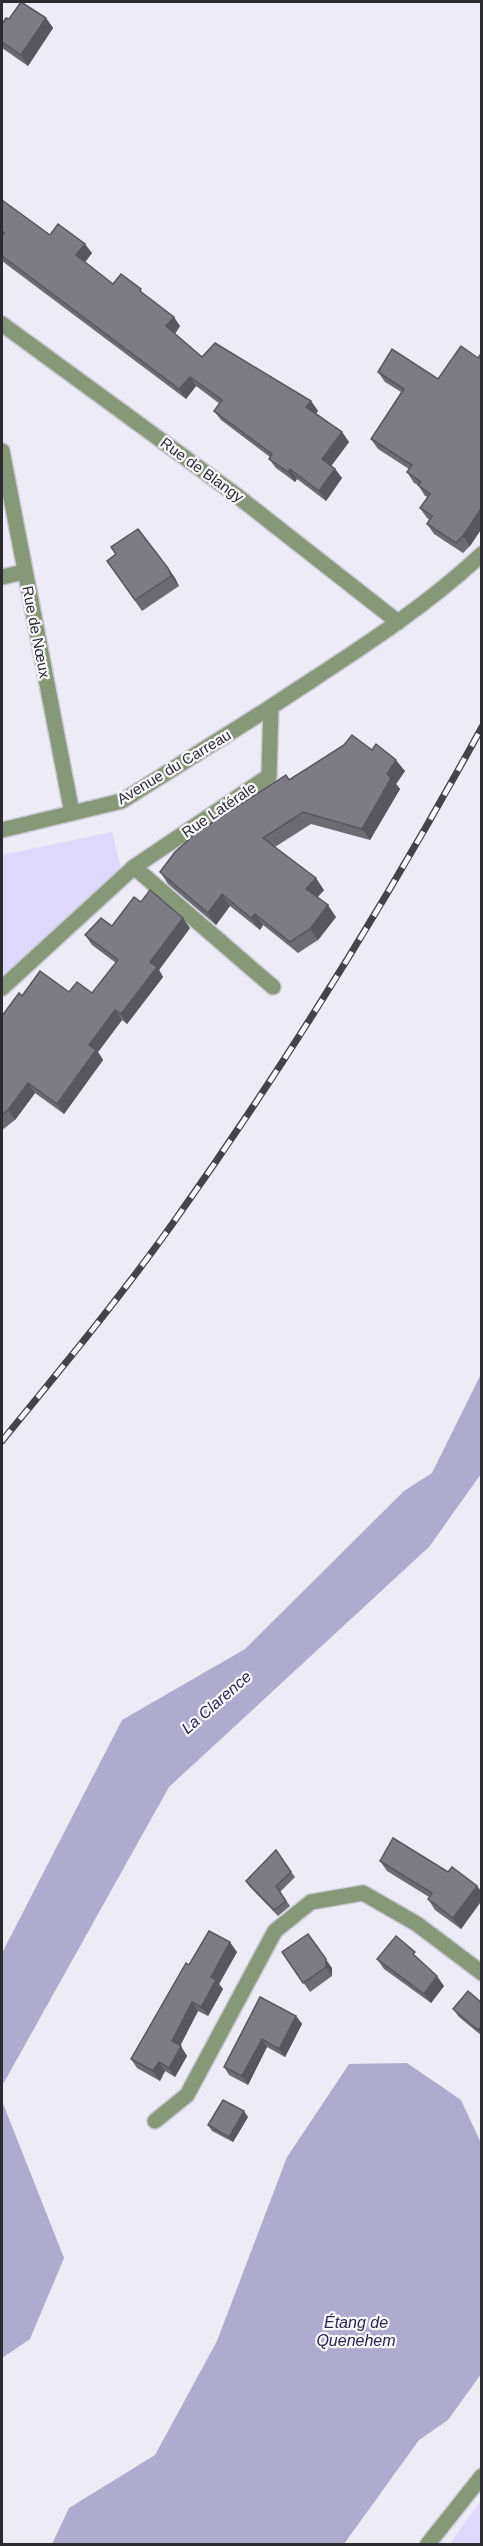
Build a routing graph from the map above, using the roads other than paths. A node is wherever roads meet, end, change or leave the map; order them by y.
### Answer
1 (2, 324) edge
2 (2, 452) edge
3 (482, 554) edge
4 (24, 572) junction
5 (2, 577) edge
6 (398, 622) junction
7 (271, 707) junction
8 (72, 813) junction
9 (2, 830) edge
10 (134, 867) junction
11 (273, 987) dead end
12 (2, 988) edge
13 (482, 1973) edge
14 (155, 2121) dead end
15 (482, 2476) edge
16 (428, 2544) edge

1 - 6 street, Rue de Blangy
2 - 4 street, Rue de Nœux
3 - 6 street
4 - 5 street
4 - 8 street, Rue de Nœux
6 - 7 street
7 - 8 street, Avenue du Carreau
7 - 10 street, Rue Latérale
8 - 9 street, Avenue du Carreau
10 - 11 street
10 - 12 street, Rue Latérale
13 - 14 street
15 - 16 street

